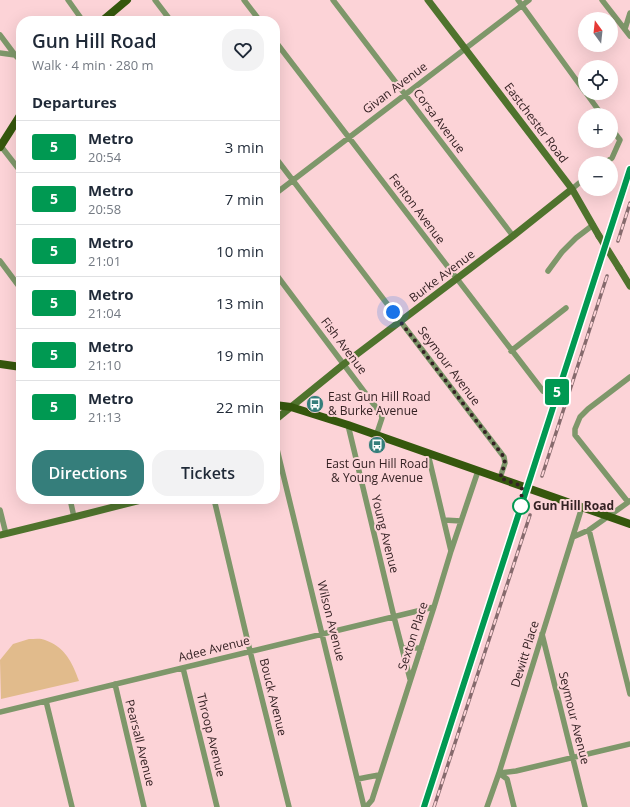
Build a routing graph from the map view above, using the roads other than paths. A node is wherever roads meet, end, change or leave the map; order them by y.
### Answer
1 (68, 0) edge
2 (127, 0) edge
3 (155, 0) edge
4 (244, 0) edge
5 (333, 0) edge
6 (428, 0) edge
7 (529, 0) edge
8 (602, 0) edge
9 (520, 2) edge
10 (630, 13) edge
11 (79, 16) edge
12 (108, 16) edge
13 (167, 16) edge
14 (256, 16) edge
15 (625, 29) junction
16 (0, 35) edge
17 (630, 36) edge
18 (280, 48) edge
19 (466, 49) junction
20 (0, 53) edge
21 (15, 55) joint
22 (578, 82) edge
23 (405, 95) junction
24 (16, 122) edge
25 (349, 138) junction
26 (0, 146) edge
27 (280, 163) edge
28 (16, 166) edge
29 (293, 180) junction
30 (578, 184) edge
31 (572, 189) junction
32 (280, 190) edge
33 (593, 225) junction
34 (513, 236) junction
35 (0, 261) edge
36 (548, 271) dead end
37 (457, 279) junction
38 (280, 280) edge
39 (16, 282) edge
40 (630, 286) edge
41 (566, 308) dead end
42 (401, 322) junction
43 (511, 351) junction
44 (0, 364) edge
45 (344, 364) junction
46 (16, 366) edge
47 (630, 377) edge
48 (543, 391) dead end
49 (280, 406) edge
50 (291, 407) junction
51 (280, 416) edge
52 (348, 425) junction
53 (376, 436) junction
54 (428, 454) junction
55 (280, 462) edge
56 (478, 471) junction
57 (500, 478) junction
58 (629, 502) edge
59 (71, 504) edge
60 (125, 504) edge
61 (215, 504) edge
62 (582, 507) junction
63 (0, 510) edge
64 (608, 516) junction
65 (74, 518) junction
66 (444, 520) junction
67 (461, 521) junction
68 (630, 524) edge
69 (589, 530) junction
70 (3, 535) edge
71 (573, 538) junction
72 (451, 551) junction
73 (434, 607) junction
74 (394, 616) junction
75 (322, 634) junction
76 (542, 634) junction
77 (402, 648) junction
78 (421, 648) junction
79 (250, 651) junction
80 (183, 668) junction
81 (410, 679) junction
82 (114, 684) junction
83 (630, 694) edge
84 (46, 701) junction
85 (0, 712) edge
86 (630, 744) edge
87 (573, 758) junction
88 (499, 773) junction
89 (379, 776) junction
90 (358, 779) junction
91 (72, 807) edge
92 (144, 807) edge
93 (217, 807) edge
94 (289, 807) edge
95 (365, 807) edge
96 (487, 807) edge
97 (514, 807) edge
98 (585, 807) edge

1 - 11 street
2 - 12 main road
3 - 13 street
4 - 14 street
5 - 23 street, Corsa Avenue
6 - 19 main road, Eastchester Road
7 - 9 street, Givan Avenue
8 - 15 street
9 - 19 street, Givan Avenue
9 - 22 street
10 - 15 street
15 - 17 street
16 - 21 street
18 - 25 street, Fenton Avenue
19 - 23 street, Givan Avenue
19 - 31 main road, Eastchester Road
20 - 21 street
23 - 25 street, Givan Avenue
23 - 34 street, Corsa Avenue
24 - 26 main road
25 - 29 street, Givan Avenue
25 - 37 street, Fenton Avenue
26 - 28 street
27 - 29 street, Seymour Avenue
29 - 32 street, Givan Avenue
29 - 42 street, Seymour Avenue
30 - 31 street, Burke Avenue
31 - 33 main road, Eastchester Road
31 - 34 main road, Burke Avenue
33 - 36 street
33 - 40 main road, Eastchester Road, bridge
34 - 37 main road, Burke Avenue
35 - 39 street
37 - 42 main road, Burke Avenue
37 - 43 street, Fenton Avenue
38 - 45 street, Fish Avenue
41 - 43 street
42 - 45 main road, Burke Avenue
42 - 57 street, Seymour Avenue
43 - 48 street, Fenton Avenue
44 - 46 main road
45 - 50 main road, Burke Avenue
45 - 53 street, Fish Avenue
47 - 58 street
49 - 50 main road
50 - 51 main road, Burke Avenue
50 - 52 main road
52 - 53 main road
52 - 74 street, Young Avenue
53 - 54 main road
54 - 56 main road
54 - 66 street
55 - 75 street, Wilson Avenue
56 - 57 main road
56 - 67 street, Sexton Place
57 - 62 main road
58 - 64 street
59 - 65 street
60 - 65 main road
61 - 79 street, Bouck Avenue
62 - 64 main road
62 - 71 street, Dewitt Place
63 - 70 street
64 - 68 main road
64 - 69 street
65 - 70 main road
66 - 67 street
66 - 72 street
67 - 72 street, Sexton Place
69 - 71 street
69 - 83 street
71 - 76 street, Dewitt Place
72 - 73 street, Sexton Place
73 - 74 street, Adee Avenue
73 - 78 street, Sexton Place
74 - 75 street, Adee Avenue
74 - 77 street, Young Avenue
75 - 79 street, Adee Avenue
75 - 90 street, Wilson Avenue
76 - 87 street, Seymour Avenue
76 - 88 street, Dewitt Place
77 - 78 street
77 - 81 street, Young Avenue
78 - 81 street, Sexton Place
79 - 80 street, Adee Avenue
79 - 94 street, Bouck Avenue
80 - 82 street, Adee Avenue
80 - 93 street, Throop Avenue
81 - 89 street, Sexton Place
82 - 84 street, Adee Avenue
82 - 92 street, Pearsall Avenue
84 - 85 street, Adee Avenue
84 - 91 street
86 - 87 street
87 - 88 street
87 - 98 street, Seymour Avenue
88 - 96 street, Dewitt Place
88 - 97 street
89 - 90 street
89 - 95 street, Sexton Place
90 - 95 street, Wilson Avenue

